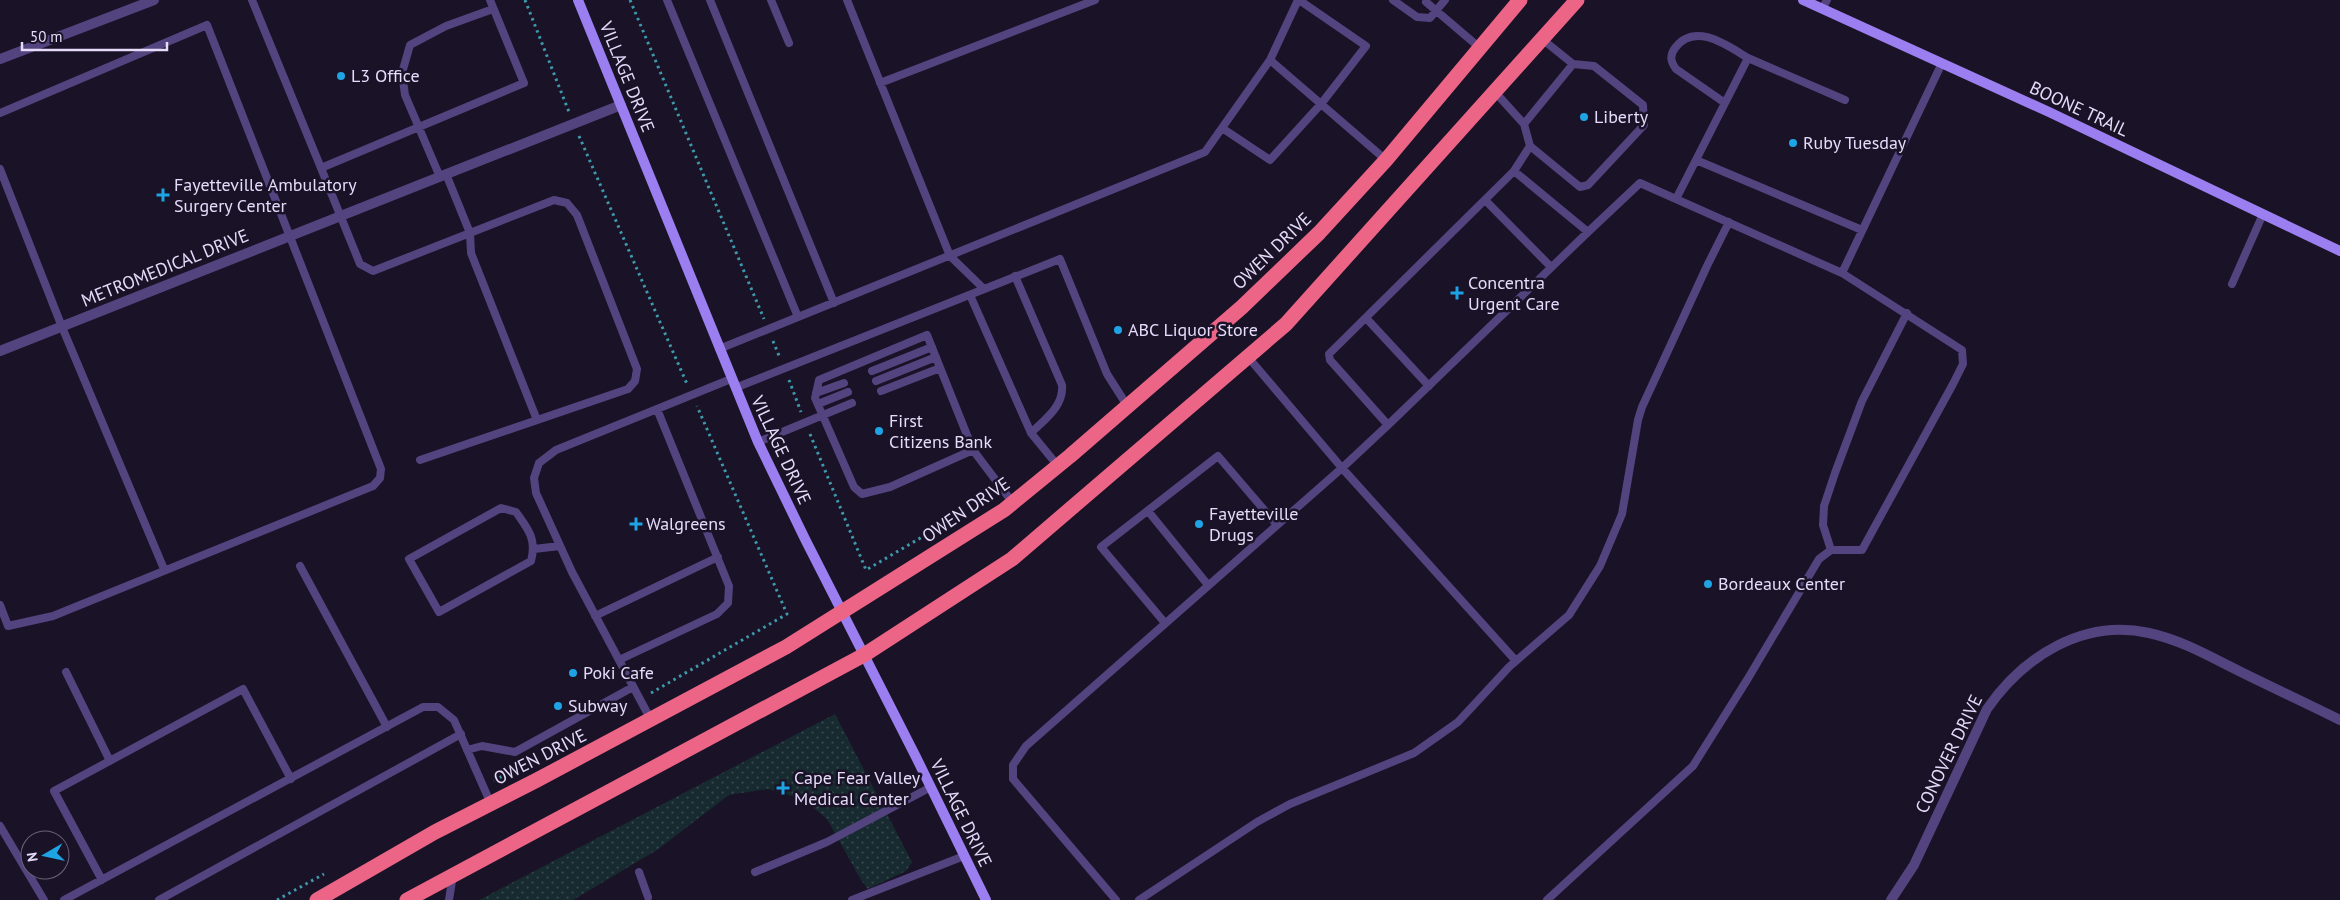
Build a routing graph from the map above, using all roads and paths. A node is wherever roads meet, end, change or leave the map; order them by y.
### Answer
1 (154, 0) edge
2 (252, 0) edge
3 (490, 0) edge
4 (524, 0) edge
5 (578, 0) edge
6 (630, 0) edge
7 (667, 0) edge
8 (710, 0) edge
9 (771, 0) edge
10 (847, 0) edge
11 (1095, 0) edge
12 (1298, 0) edge
13 (1394, 0) edge
14 (1445, 0) edge
15 (1520, 0) edge
16 (1577, 0) edge
17 (1803, 0) edge
18 (1426, 2) dead end
19 (1824, 4) edge
20 (493, 9) junction
21 (1436, 11) junction
22 (1542, 39) junction
23 (789, 43) dead end
24 (1480, 48) junction
25 (1748, 58) junction
26 (0, 59) edge
27 (1270, 60) junction
28 (1942, 63) junction
29 (1573, 64) junction
30 (880, 83) junction
31 (1495, 92) junction
32 (1844, 100) dead end
33 (1725, 103) junction
34 (1321, 104) junction
35 (621, 105) junction
36 (0, 113) edge
37 (574, 124) junction
38 (1524, 124) junction
39 (419, 127) junction
40 (1222, 128) junction
41 (1530, 146) junction
42 (1386, 160) junction
43 (1696, 160) junction
44 (321, 168) junction
45 (0, 169) edge
46 (1514, 171) junction
47 (443, 176) junction
48 (1676, 199) junction
49 (1485, 200) junction
50 (2263, 214) junction
51 (341, 216) junction
52 (1730, 222) junction
53 (1862, 230) junction
54 (1588, 232) junction
55 (470, 233) junction
56 (290, 236) junction
57 (2340, 251) edge
58 (950, 256) junction
59 (1552, 268) junction
60 (1842, 273) junction
61 (1015, 276) junction
62 (2232, 284) dead end
63 (984, 289) junction
64 (970, 295) junction
65 (834, 302) junction
66 (1907, 313) junction
67 (798, 317) junction
68 (1366, 318) junction
69 (62, 327) junction
70 (768, 329) junction
71 (932, 347) junction
72 (719, 349) junction
73 (0, 351) edge
74 (936, 357) junction
75 (1248, 357) junction
76 (784, 368) junction
77 (940, 368) junction
78 (872, 371) dead end
79 (876, 380) dead end
80 (844, 383) dead end
81 (733, 384) junction
82 (1429, 386) junction
83 (881, 391) dead end
84 (848, 392) dead end
85 (816, 393) junction
86 (692, 395) junction
87 (852, 403) dead end
88 (818, 404) junction
89 (1128, 407) junction
90 (657, 409) junction
91 (822, 414) junction
92 (537, 420) junction
93 (805, 421) junction
94 (1388, 426) junction
95 (1031, 433) junction
96 (758, 442) junction
97 (973, 450) junction
98 (420, 460) dead end
99 (1058, 466) junction
100 (1342, 468) junction
101 (1013, 503) junction
102 (977, 505) dead end
103 (1148, 511) junction
104 (1277, 525) junction
105 (560, 546) junction
106 (534, 549) junction
107 (1831, 550) junction
108 (718, 557) junction
109 (300, 566) dead end
110 (164, 569) junction
111 (1208, 585) junction
112 (0, 605) edge
113 (843, 613) junction
114 (787, 614) dead end
115 (595, 616) junction
116 (1165, 623) junction
117 (864, 655) junction
118 (619, 660) junction
119 (1516, 661) junction
120 (66, 672) dead end
121 (633, 687) junction
122 (650, 720) junction
123 (2340, 720) edge
124 (387, 727) junction
125 (460, 734) junction
126 (468, 750) junction
127 (110, 761) junction
128 (290, 779) junction
129 (931, 788) junction
130 (491, 804) junction
131 (0, 826) edge
132 (964, 856) junction
133 (639, 872) dead end
134 (755, 872) dead end
135 (453, 874) junction
136 (102, 880) junction
137 (648, 898) dead end
138 (44, 900) edge
139 (64, 900) edge
140 (159, 900) edge
141 (317, 900) edge
142 (406, 900) edge
143 (449, 900) edge
144 (856, 900) edge
145 (986, 900) edge
146 (1116, 900) edge
147 (1139, 900) edge
148 (1547, 900) edge
149 (1891, 900) edge

1 - 26 street
2 - 44 lane
3 - 20 lane
4 - 37 path
5 - 35 main road, VILLAGE DRIVE
6 - 70 path
7 - 67 lane
8 - 65 lane
9 - 23 lane
10 - 30 lane
11 - 30 lane
12 - 27 lane
12 - 34 lane
13 - 21 lane
14 - 21 lane
15 - 24 highway, OWEN DRIVE
16 - 22 highway
17 - 19 main road, BOONE TRAIL
18 - 21 lane
19 - 28 main road, BOONE TRAIL
20 - 39 lane
20 - 39 lane
21 - 24 lane
22 - 29 lane
22 - 31 highway
24 - 42 highway, OWEN DRIVE
25 - 32 lane
25 - 33 lane
25 - 33 lane
27 - 34 lane
27 - 40 lane
28 - 50 main road, BOONE TRAIL
28 - 53 lane
29 - 38 lane
29 - 41 lane
30 - 58 lane
31 - 38 lane
31 - 75 highway
33 - 43 lane
34 - 40 lane
34 - 42 lane
35 - 37 street, METROMEDICAL DRIVE
35 - 72 main road, VILLAGE DRIVE
36 - 56 lane
37 - 47 street, METROMEDICAL DRIVE
37 - 86 path
38 - 41 lane
39 - 44 lane
39 - 47 lane
40 - 58 lane
41 - 46 lane
42 - 89 highway, OWEN DRIVE
43 - 48 lane
43 - 53 lane
44 - 51 lane
45 - 69 lane
46 - 49 lane
46 - 54 lane
47 - 51 street, METROMEDICAL DRIVE
47 - 55 lane
48 - 52 lane
48 - 54 lane
49 - 59 lane
49 - 68 lane
50 - 57 main road, BOONE TRAIL
50 - 62 lane
51 - 55 lane
51 - 56 street, METROMEDICAL DRIVE
52 - 60 lane
52 - 119 lane
53 - 60 lane
54 - 59 lane
55 - 92 lane
55 - 92 lane
56 - 69 street, METROMEDICAL DRIVE
56 - 110 lane
58 - 63 lane
58 - 65 lane
59 - 82 lane
60 - 66 lane
61 - 63 lane
61 - 89 lane
61 - 95 lane
63 - 64 lane
64 - 76 lane
64 - 95 lane
65 - 67 lane
66 - 107 lane
66 - 107 lane
67 - 70 lane
68 - 82 lane
68 - 94 lane
69 - 73 street, METROMEDICAL DRIVE
69 - 110 lane
70 - 72 lane
70 - 76 path
71 - 74 lane
71 - 78 lane
71 - 85 lane
72 - 81 main road, VILLAGE DRIVE
74 - 77 lane
74 - 79 lane
75 - 100 lane
75 - 117 highway
76 - 81 lane
76 - 93 path
77 - 83 lane
77 - 97 lane
80 - 85 lane
81 - 86 lane
81 - 96 main road, VILLAGE DRIVE
82 - 94 lane
84 - 88 lane
85 - 88 lane
86 - 90 lane
86 - 114 path
87 - 91 lane
88 - 91 lane
89 - 99 highway, OWEN DRIVE
90 - 105 lane
90 - 108 lane
91 - 93 lane
91 - 97 lane
92 - 98 lane
93 - 96 lane
93 - 102 path
94 - 100 lane
95 - 99 lane
96 - 113 main road, VILLAGE DRIVE
97 - 101 lane
99 - 101 highway, OWEN DRIVE
100 - 104 lane
100 - 119 lane
101 - 113 highway, OWEN DRIVE
103 - 104 lane
103 - 111 lane
103 - 116 lane
104 - 111 lane
105 - 106 lane
105 - 115 lane
106 - 106 lane
107 - 148 lane
108 - 115 lane
108 - 118 lane
109 - 124 lane
110 - 112 lane
111 - 116 lane
113 - 117 main road, VILLAGE DRIVE
113 - 122 highway, OWEN DRIVE
115 - 118 lane
116 - 146 lane
117 - 129 main road, VILLAGE DRIVE
117 - 135 highway
118 - 121 lane
119 - 147 lane
120 - 127 lane
121 - 122 lane
121 - 126 lane
122 - 130 highway, OWEN DRIVE
123 - 149 street, CONOVER DRIVE
124 - 125 lane
124 - 128 lane
125 - 126 lane
125 - 140 lane
126 - 130 lane
127 - 128 lane
127 - 136 lane
128 - 136 lane
129 - 132 main road, VILLAGE DRIVE
129 - 134 lane
130 - 141 highway, OWEN DRIVE
131 - 138 lane
132 - 144 lane
132 - 145 main road, VILLAGE DRIVE
133 - 137 lane
135 - 142 highway
135 - 143 lane
136 - 139 lane

